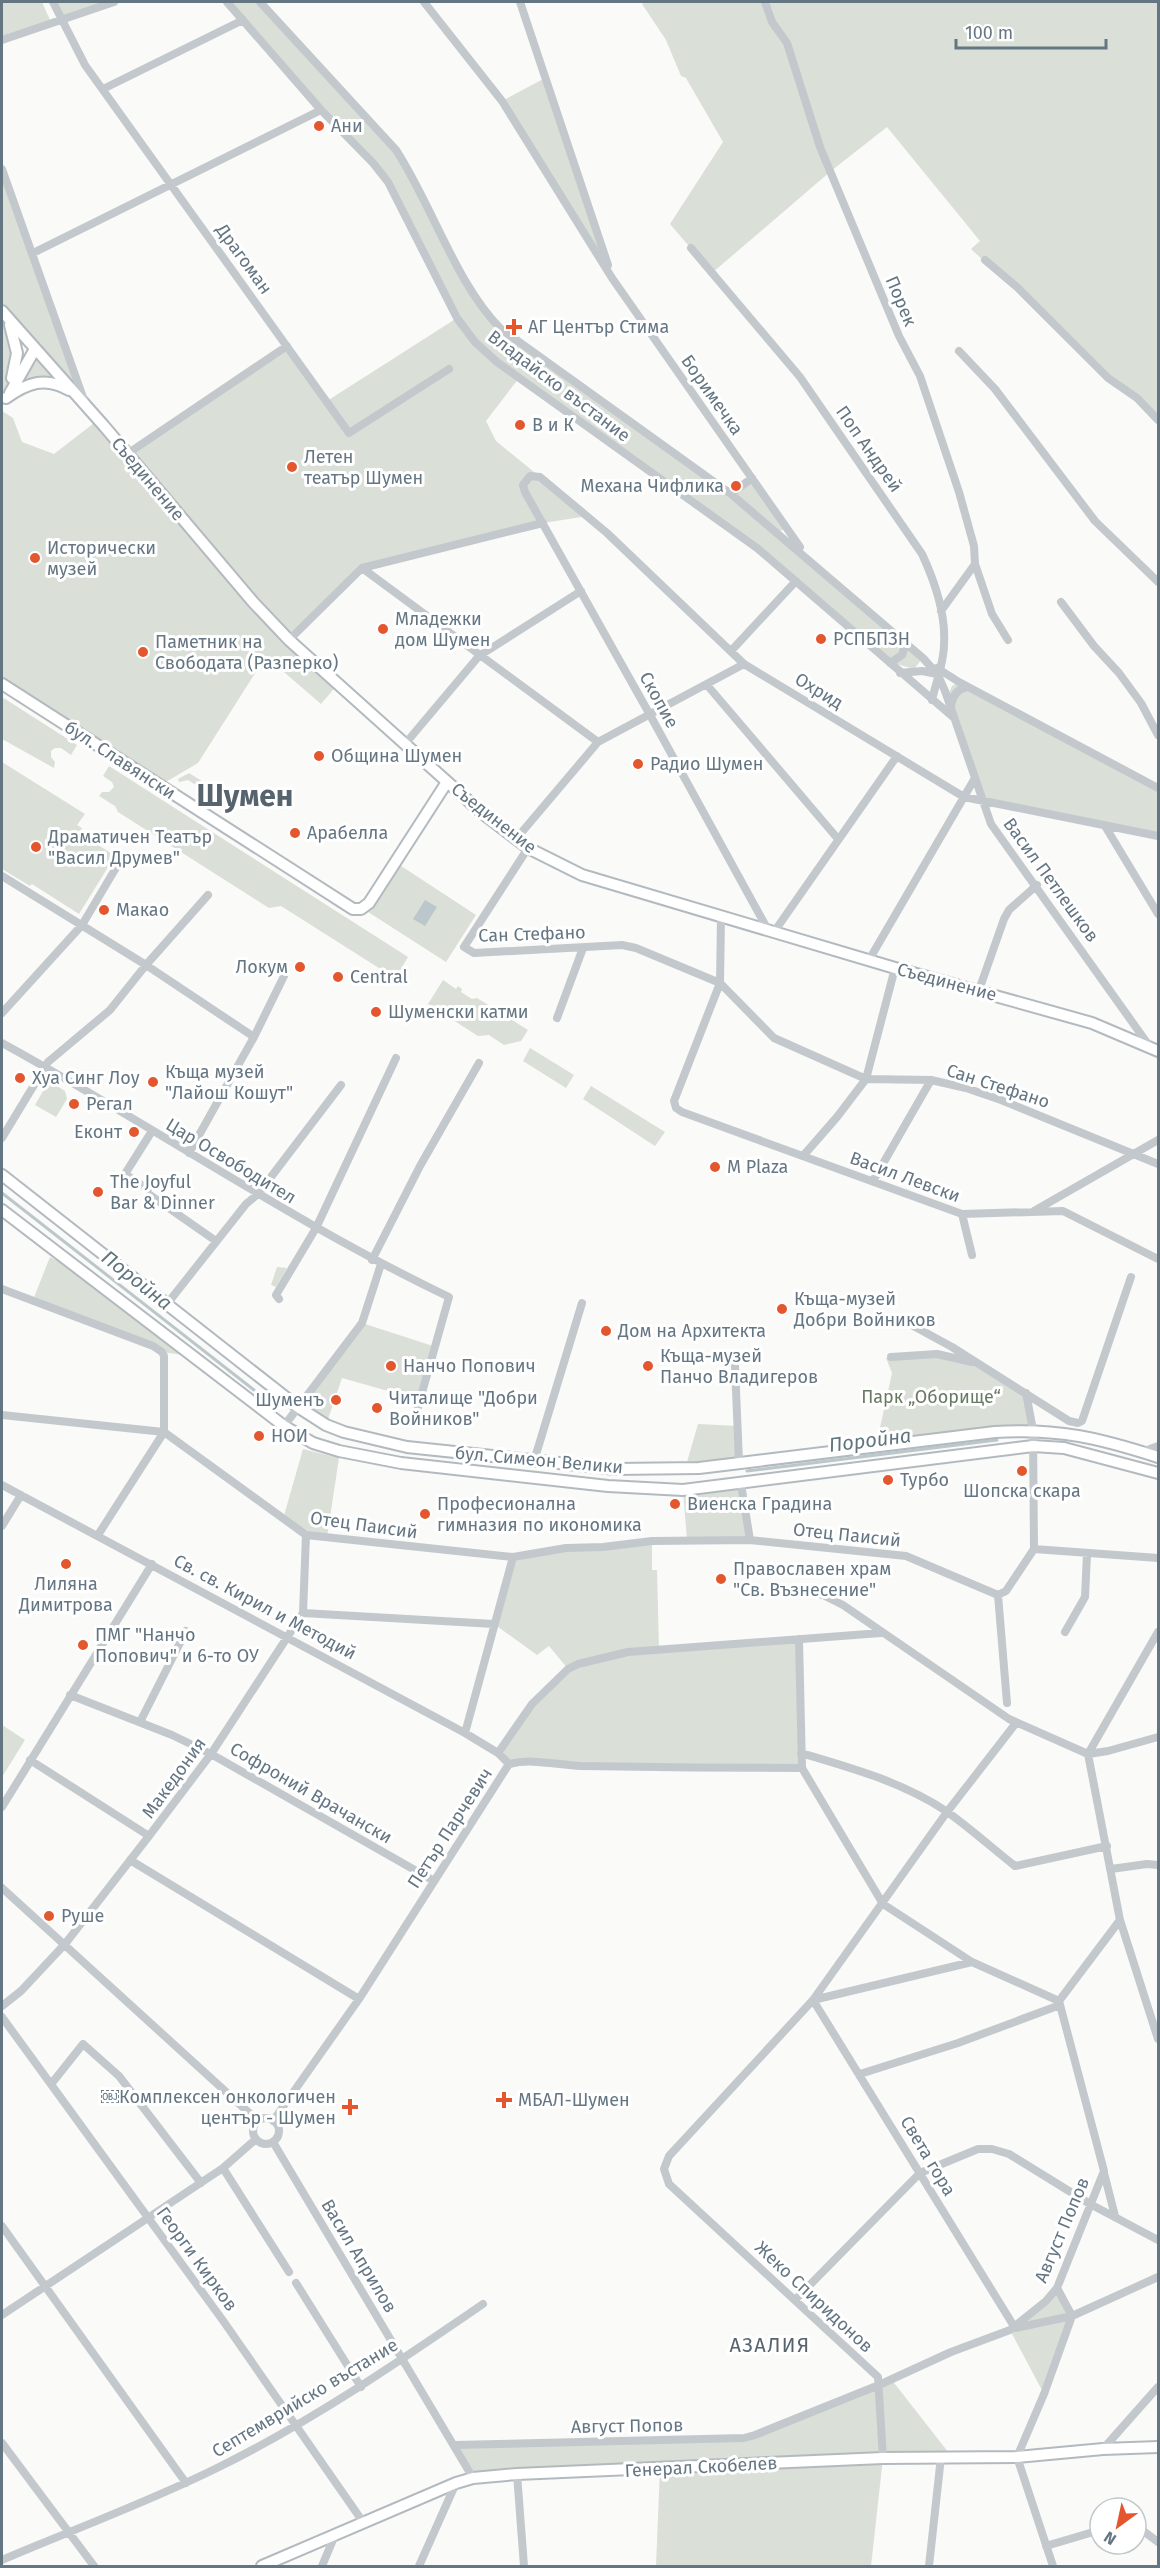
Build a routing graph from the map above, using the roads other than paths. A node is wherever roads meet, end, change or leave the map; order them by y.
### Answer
1 (53, 2) edge
2 (114, 2) edge
3 (227, 2) edge
4 (260, 2) edge
5 (424, 2) edge
6 (520, 2) edge
7 (765, 2) edge
8 (243, 20) junction
9 (62, 21) junction
10 (2, 40) edge
11 (103, 89) junction
12 (321, 110) junction
13 (2, 170) edge
14 (172, 185) junction
15 (691, 248) dead end
16 (33, 253) junction
17 (985, 260) dead end
18 (612, 278) junction
19 (4, 314) edge
20 (287, 346) junction
21 (35, 349) junction
22 (959, 351) dead end
23 (449, 369) dead end
24 (12, 378) junction
25 (74, 392) junction
26 (3, 400) edge
27 (87, 407) junction
28 (1158, 420) edge
29 (128, 454) junction
30 (752, 478) junction
31 (524, 485) joint
32 (731, 494) junction
33 (543, 523) junction
34 (806, 556) junction
35 (975, 564) junction
36 (362, 568) junction
37 (796, 581) junction
38 (1158, 582) edge
39 (581, 591) junction
40 (1061, 602) dead end
41 (941, 611) junction
42 (289, 640) junction
43 (1008, 640) dead end
44 (906, 642) junction
45 (731, 651) junction
46 (479, 656) junction
47 (890, 663) junction
48 (744, 664) junction
49 (939, 672) junction
50 (900, 673) junction
51 (2, 684) edge
52 (707, 685) junction
53 (969, 687) junction
54 (932, 700) junction
55 (952, 713) junction
56 (650, 715) junction
57 (1158, 735) edge
58 (598, 742) junction
59 (405, 744) junction
60 (897, 756) junction
61 (975, 778) junction
62 (447, 782) junction
63 (1158, 788) edge
64 (964, 796) junction
65 (981, 801) junction
66 (1105, 826) junction
67 (1158, 836) edge
68 (516, 839) junction
69 (838, 839) junction
70 (528, 848) junction
71 (123, 856) dead end
72 (2, 876) edge
73 (1036, 885) junction
74 (208, 895) dead end
75 (1158, 914) edge
76 (721, 916) junction
77 (82, 925) junction
78 (771, 931) junction
79 (584, 948) junction
80 (869, 960) junction
81 (146, 965) junction
82 (895, 968) junction
83 (285, 974) dead end
84 (720, 983) junction
85 (979, 990) junction
86 (2, 1013) edge
87 (557, 1018) dead end
88 (254, 1037) junction
89 (2, 1043) edge
90 (1155, 1050) edge
91 (396, 1058) dead end
92 (479, 1063) dead end
93 (44, 1067) junction
94 (866, 1079) junction
95 (931, 1080) junction
96 (341, 1085) dead end
97 (152, 1131) junction
98 (2, 1138) edge
99 (1158, 1140) edge
100 (189, 1153) junction
101 (1134, 1154) junction
102 (803, 1156) junction
103 (1158, 1164) edge
104 (2, 1175) edge
105 (873, 1181) junction
106 (258, 1194) junction
107 (2, 1210) edge
108 (1033, 1212) junction
109 (962, 1214) junction
110 (316, 1228) junction
111 (216, 1241) junction
112 (972, 1255) dead end
113 (1158, 1259) edge
114 (372, 1260) junction
115 (381, 1264) junction
116 (1131, 1277) dead end
117 (2, 1288) edge
118 (279, 1299) dead end
119 (582, 1303) dead end
120 (167, 1304) junction
121 (908, 1323) dead end
122 (891, 1357) dead end
123 (979, 1364) junction
124 (735, 1366) dead end
125 (1026, 1393) junction
126 (298, 1407) junction
127 (416, 1414) dead end
128 (2, 1415) edge
129 (284, 1426) junction
130 (1033, 1430) junction
131 (164, 1432) junction
132 (1033, 1446) junction
133 (1158, 1446) edge
134 (1142, 1452) junction
135 (1158, 1457) edge
136 (534, 1461) junction
137 (739, 1462) junction
138 (1158, 1473) edge
139 (741, 1484) junction
140 (2, 1485) edge
141 (21, 1495) junction
142 (2, 1526) edge
143 (98, 1535) junction
144 (306, 1536) junction
145 (750, 1540) junction
146 (1034, 1549) junction
147 (1087, 1554) junction
148 (513, 1557) junction
149 (1158, 1558) edge
150 (152, 1564) junction
151 (803, 1590) dead end
152 (998, 1595) junction
153 (303, 1613) junction
154 (494, 1624) junction
155 (186, 1631) dead end
156 (1065, 1632) dead end
157 (1158, 1632) edge
158 (881, 1633) junction
159 (288, 1636) junction
160 (799, 1640) junction
161 (70, 1695) junction
162 (1007, 1703) dead end
163 (140, 1722) junction
164 (1016, 1723) junction
165 (465, 1733) junction
166 (1158, 1737) edge
167 (498, 1753) junction
168 (801, 1753) junction
169 (211, 1754) junction
170 (1088, 1754) junction
171 (30, 1760) junction
172 (509, 1764) junction
173 (802, 1768) junction
174 (2, 1807) edge
175 (947, 1812) junction
176 (149, 1836) junction
177 (1107, 1846) junction
178 (130, 1860) junction
179 (1158, 1865) edge
180 (1111, 1869) junction
181 (434, 1881) junction
182 (2, 1888) edge
183 (883, 1904) junction
184 (1120, 1920) junction
185 (65, 1944) junction
186 (972, 1962) junction
187 (359, 1999) junction
188 (813, 2000) junction
189 (1059, 2003) junction
190 (2, 2006) edge
191 (2, 2017) edge
192 (1158, 2039) edge
193 (860, 2074) junction
194 (52, 2083) junction
195 (258, 2121) junction
196 (273, 2121) junction
197 (256, 2139) junction
198 (273, 2142) junction
199 (223, 2168) junction
200 (1104, 2171) junction
201 (920, 2173) junction
202 (201, 2183) junction
203 (1090, 2204) junction
204 (1115, 2217) junction
205 (149, 2218) junction
206 (2, 2226) edge
207 (1158, 2240) edge
208 (289, 2272) dead end
209 (1158, 2277) edge
210 (296, 2283) dead end
211 (45, 2288) junction
212 (1057, 2288) junction
213 (795, 2300) junction
214 (483, 2304) dead end
215 (2, 2315) edge
216 (1072, 2316) junction
217 (1015, 2328) junction
218 (402, 2359) junction
219 (879, 2385) junction
220 (361, 2386) junction
221 (1158, 2387) edge
222 (295, 2426) junction
223 (2, 2443) edge
224 (455, 2445) junction
225 (1158, 2447) edge
226 (1102, 2449) junction
227 (941, 2457) junction
228 (1017, 2457) junction
229 (883, 2458) junction
230 (517, 2474) junction
231 (473, 2478) junction
232 (186, 2483) junction
233 (456, 2483) junction
234 (363, 2522) junction
235 (68, 2532) junction
236 (335, 2534) junction
237 (1088, 2534) edge
238 (1046, 2546) junction
239 (2, 2560) edge
240 (94, 2566) edge
241 (262, 2566) edge
242 (322, 2566) edge
243 (419, 2566) edge
244 (524, 2566) edge
245 (928, 2566) edge
246 (1053, 2566) edge

1 - 9 street, Драгоман
2 - 9 street
3 - 8 street, Владайско въстание
4 - 32 street, Владайско въстание
5 - 18 street, Боримечка
6 - 18 street
7 - 35 street, Порек
8 - 11 street
8 - 12 street, Владайско въстание
9 - 10 street
9 - 11 street, Драгоман
11 - 14 street, Драгоман
12 - 14 street
12 - 37 street, Владайско въстание
13 - 16 street
14 - 16 street
14 - 20 street, Драгоман
15 - 41 street, Поп Андрей
16 - 27 street
17 - 28 street
18 - 30 street, Боримечка
19 - 21 street, Съединение
19 - 24 street
20 - 23 street, Драгоман
20 - 29 street
21 - 24 street
21 - 25 street, Съединение
21 - 26 street
22 - 38 street
24 - 26 street
25 - 26 street
25 - 27 street, Съединение
27 - 29 street, Съединение
29 - 42 street, Съединение
30 - 32 street
30 - 34 street, Боримечка
31 - 33 street, Скопие
31 - 45 street, Охрид
32 - 34 street, Владайско въстание
33 - 36 street
33 - 39 street, Скопие
34 - 44 street, Владайско въстание
35 - 41 street
35 - 43 street, Порек
36 - 42 street
36 - 46 street
37 - 45 street
37 - 47 street, Владайско въстание
39 - 46 street
39 - 56 street, Скопие
40 - 57 street
41 - 49 street, Поп Андрей
42 - 59 street, Съединение
44 - 47 street
44 - 49 street, Владайско въстание
45 - 48 street, Охрид
46 - 58 street
46 - 59 street
47 - 50 street, Владайско въстание
48 - 52 street
48 - 60 street, Охрид
49 - 50 street, Владайско въстание
49 - 53 street, Владайско въстание
49 - 54 street, Поп Андрей
49 - 55 street
50 - 54 street, Владайско въстание
51 - 62 street, бул. Славянски
52 - 56 street
52 - 69 street
53 - 55 street
53 - 63 street, Владайско въстание
54 - 55 street, Владайско въстание
55 - 61 street, Васил Петлешков
56 - 58 street
56 - 78 street, Скопие
58 - 68 street
59 - 62 street, Съединение
60 - 64 street, Охрид
60 - 69 street
61 - 64 street
61 - 65 street, Васил Петлешков
62 - 68 street, Съединение
64 - 65 street, Охрид
64 - 80 street
65 - 66 street, Охрид
65 - 73 street, Васил Петлешков
66 - 67 street, Охрид
66 - 75 street
68 - 70 street, Съединение
69 - 78 street
70 - 76 street, Съединение
70 - 79 street, Сан Стефано
71 - 77 street
72 - 77 street
73 - 85 street
73 - 90 street, Васил Петлешков
74 - 81 street
76 - 78 street, Съединение
76 - 84 street
77 - 81 street
77 - 86 street
78 - 80 street, Съединение
79 - 84 street, Сан Стефано
79 - 87 street
80 - 82 street, Съединение
81 - 88 street
81 - 93 street
82 - 85 street, Съединение
82 - 94 street
83 - 88 street
84 - 94 street, Сан Стефано
84 - 102 street, Васил Левски
85 - 90 street, Съединение
88 - 100 street
89 - 93 street, Цар Освободител
91 - 110 street
92 - 114 street
93 - 97 street, Цар Освободител
93 - 98 street
94 - 95 street, Сан Стефано
94 - 102 street
95 - 101 street, Сан Стефано
95 - 105 street
96 - 106 street
97 - 100 street, Цар Освободител
97 - 111 street
99 - 101 street
100 - 106 street, Цар Освободител
101 - 103 street, Сан Стефано
101 - 108 street
102 - 105 street, Васил Левски
104 - 120 street, бул. Симеон Велики
105 - 109 street, Васил Левски
106 - 110 street, Цар Освободител
106 - 111 street
107 - 129 street, бул. Симеон Велики
108 - 109 street, Васил Левски
108 - 113 street, Васил Левски
109 - 112 street
110 - 114 street, Цар Освободител
110 - 118 street
111 - 120 street
114 - 115 street, Цар Освободител
115 - 126 street
115 - 127 street, Цар Освободител
116 - 125 street
117 - 131 street
119 - 136 street
120 - 126 street, бул. Симеон Велики
121 - 123 street
122 - 123 street
123 - 125 street
124 - 137 street
125 - 130 street
126 - 129 street
126 - 136 street, бул. Симеон Велики
128 - 131 street
129 - 139 street, бул. Симеон Велики
130 - 132 street
130 - 134 street, бул. Симеон Велики
130 - 137 street, бул. Симеон Велики
131 - 143 street
131 - 144 street, Отец Паисий
132 - 138 street, бул. Симеон Велики
132 - 139 street, бул. Симеон Велики
132 - 146 street
133 - 134 street
134 - 135 street, бул. Симеон Велики
136 - 137 street, бул. Симеон Велики
139 - 145 street
140 - 141 street, Св. св. Кирил и Методий
141 - 142 street
141 - 143 street, Св. св. Кирил и Методий
143 - 150 street, Св. св. Кирил и Методий
144 - 148 street, Отец Паисий
144 - 153 street
145 - 148 street, Отец Паисий
145 - 152 street, Отец Паисий
146 - 147 street
146 - 152 street
147 - 149 street
147 - 156 street
148 - 154 street
150 - 159 street, Св. св. Кирил и Методий
150 - 161 street
151 - 158 street
152 - 162 street
153 - 154 street
153 - 159 street, Македония
154 - 165 street
155 - 163 street
157 - 170 street
158 - 160 street
158 - 164 street
159 - 165 street, Св. св. Кирил и Методий
159 - 169 street, Македония
160 - 167 street
160 - 168 street
161 - 163 street, Софроний Врачански
161 - 171 street
163 - 169 street, Софроний Врачански
164 - 170 street
164 - 175 street
165 - 167 street, Св. св. Кирил и Методий
166 - 170 street
167 - 172 street, Св. св. Кирил и Методий
168 - 173 street
168 - 175 street
169 - 176 street, Македония
169 - 181 street, Софроний Врачански
170 - 177 street
171 - 174 street
171 - 176 street
172 - 173 street, Петър Парчевич
172 - 181 street, Петър Парчевич
173 - 183 street
175 - 177 street
175 - 183 street
176 - 178 street, Македония
177 - 180 street
178 - 185 street, Македония
178 - 187 street
179 - 180 street
180 - 184 street
181 - 187 street, Петър Парчевич
182 - 185 street
183 - 186 street
183 - 188 street
184 - 189 street
184 - 192 street
185 - 190 street, Македония
185 - 195 street
186 - 188 street
186 - 189 street
187 - 196 street, Петър Парчевич
188 - 193 street, Света гора
188 - 213 street, Жеко Спиридонов
189 - 193 street
189 - 200 street, Август Попов
191 - 194 street, Георги Кирков
193 - 201 street, Света гора
194 - 202 street
194 - 205 street, Георги Кирков
195 - 196 street
195 - 197 street
196 - 198 street
197 - 198 street
197 - 199 street
198 - 218 street, Васил Априлов
199 - 202 street
199 - 208 street
200 - 203 street, Август Попов
200 - 204 street
201 - 203 street
201 - 213 street
201 - 217 street, Света гора
202 - 205 street
203 - 204 street
203 - 212 street, Август Попов
204 - 207 street
205 - 211 street
205 - 222 street, Георги Кирков
206 - 211 street
209 - 216 street
210 - 220 street
211 - 215 street
211 - 232 street
212 - 216 street
212 - 217 street, Август Попов
213 - 219 street, Жеко Спиридонов
214 - 218 street, Септемврийско въстание
216 - 217 street
216 - 228 street
217 - 219 street, Август Попов
218 - 220 street, Септемврийско въстание
218 - 224 street, Васил Априлов
219 - 224 street, Август Попов
219 - 229 street
220 - 222 street, Септемврийско въстание
221 - 226 street
222 - 232 street, Септемврийско въстание
222 - 234 street, Георги Кирков
223 - 235 street
224 - 231 street, Васил Априлов
225 - 226 street, Генерал Скобелев
226 - 228 street, Генерал Скобелев
227 - 228 street, Генерал Скобелев
227 - 229 street, Генерал Скобелев
227 - 245 street
228 - 238 street
229 - 230 street, Генерал Скобелев
230 - 231 street, Генерал Скобелев
230 - 244 street
231 - 233 street, Генерал Скобелев
232 - 235 street, Септемврийско въстание
233 - 234 street, Генерал Скобелев
233 - 243 street
234 - 236 street, Генерал Скобелев
235 - 239 street, Септемврийско въстание
235 - 240 street
236 - 241 street, Генерал Скобелев
236 - 242 street
237 - 238 street
238 - 246 street

